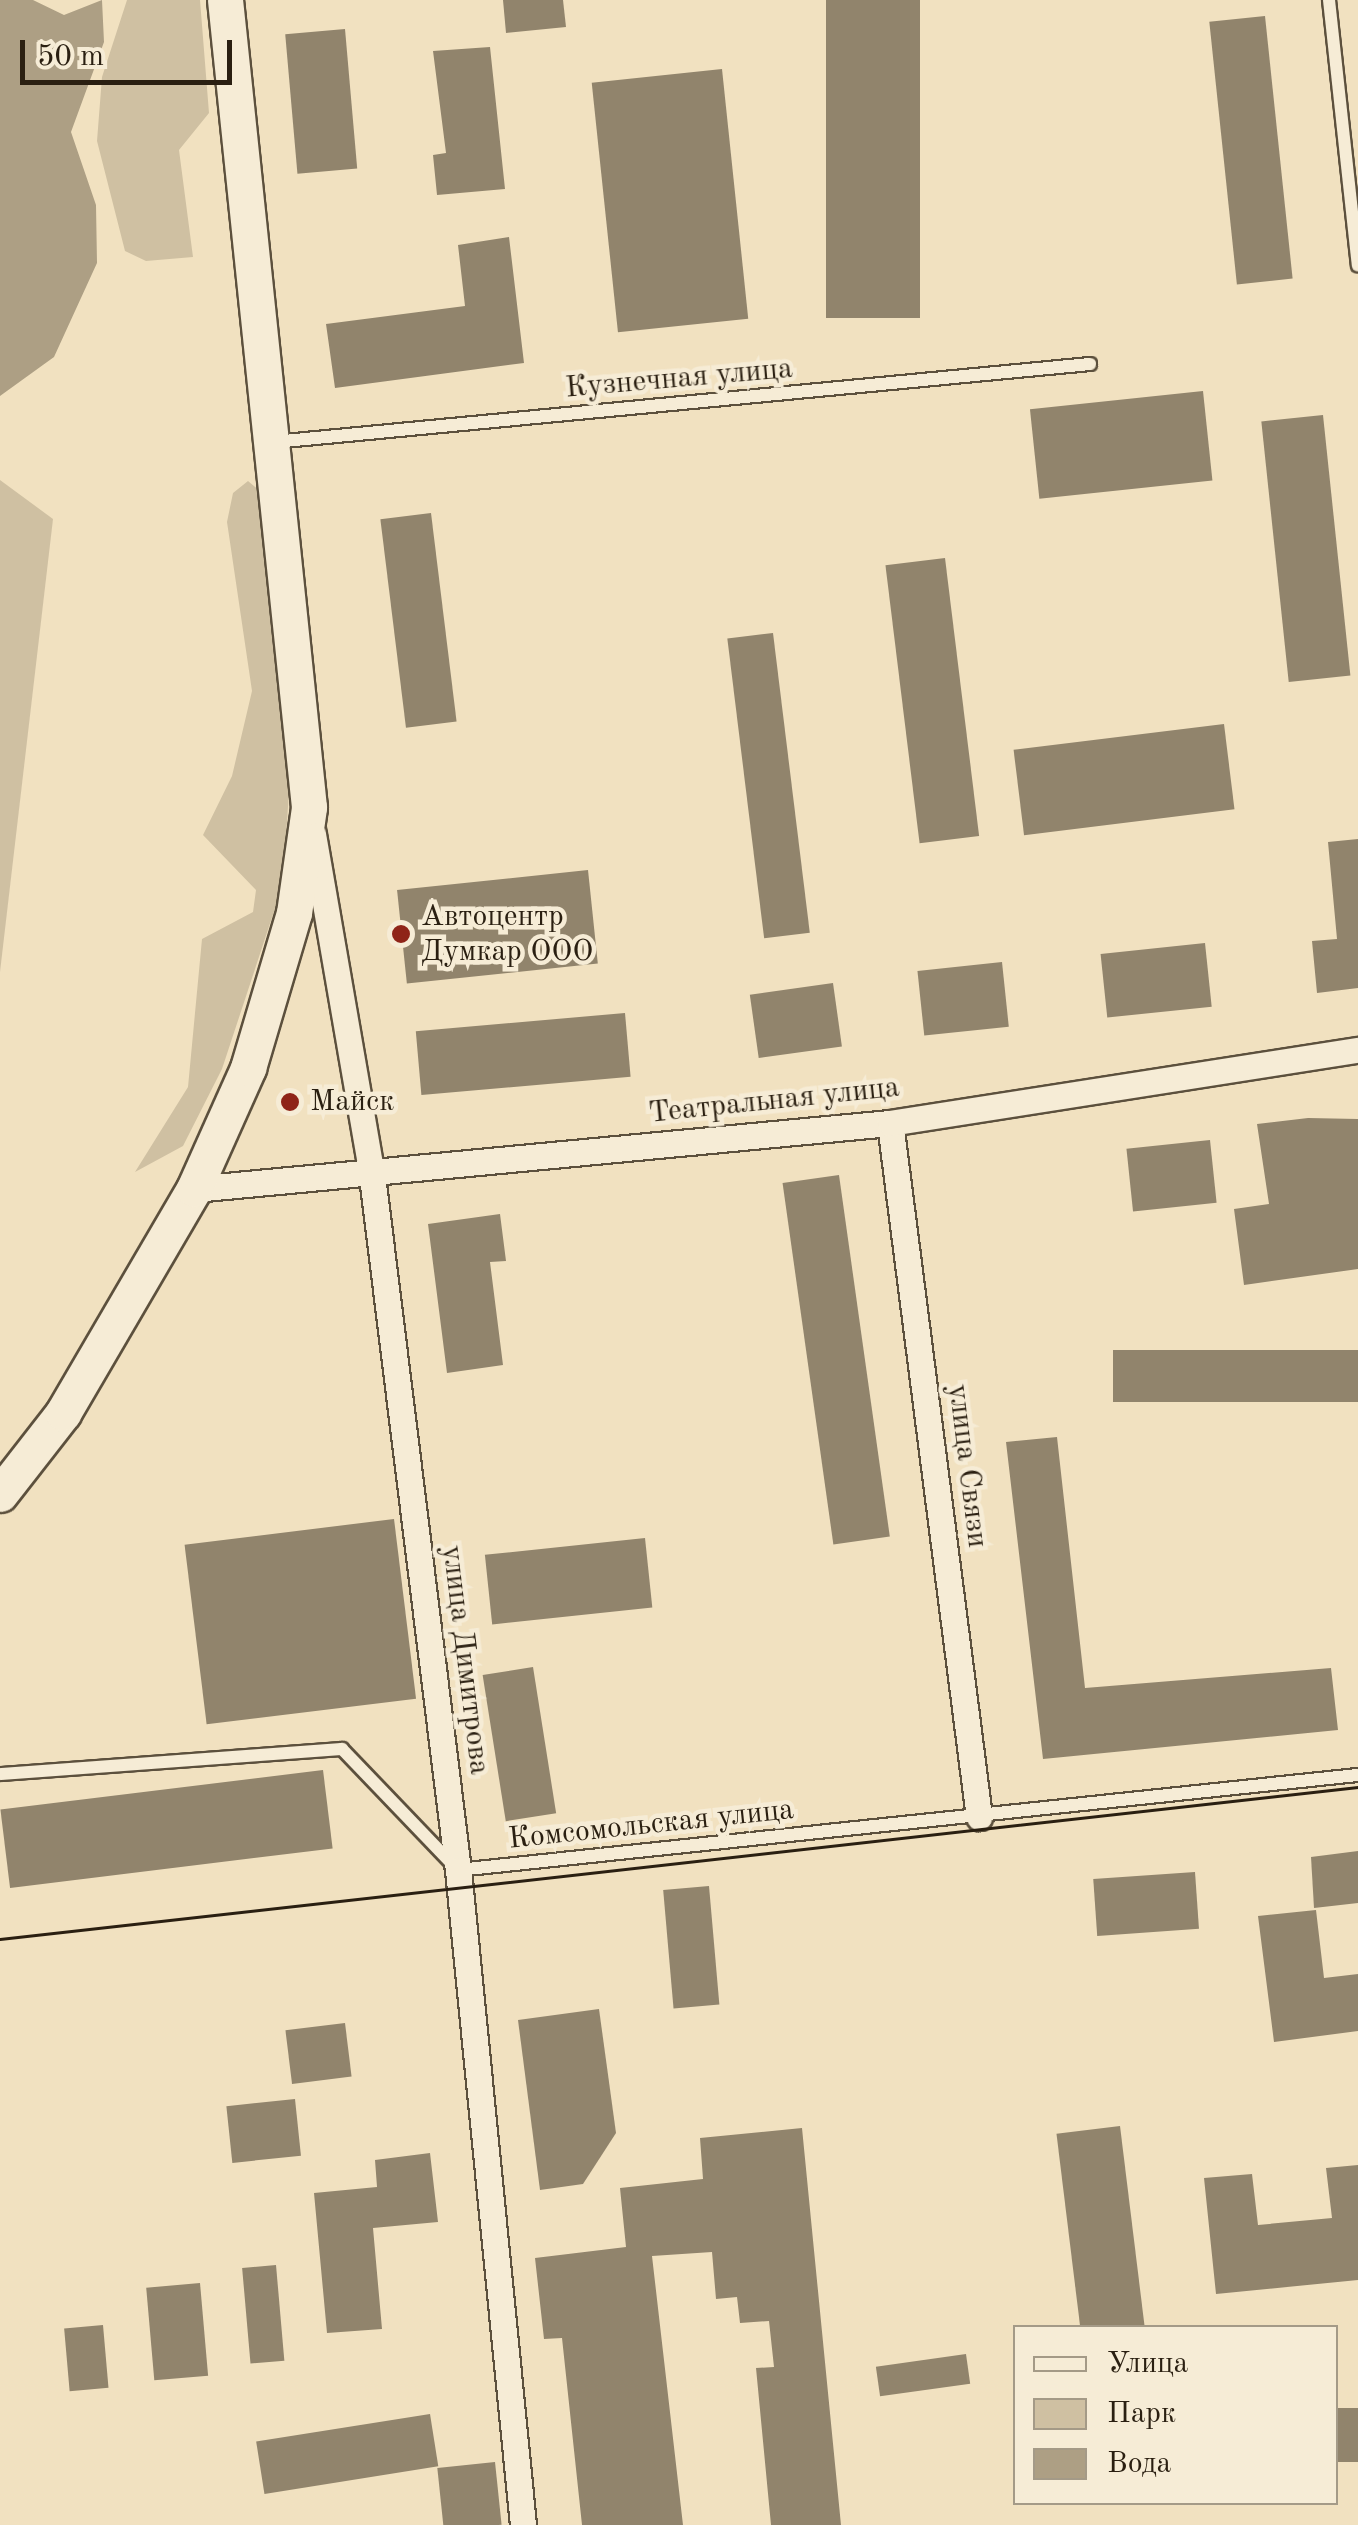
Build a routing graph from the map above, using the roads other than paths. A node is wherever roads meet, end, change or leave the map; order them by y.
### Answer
1 (224, 0) edge
2 (1330, 0) edge
3 (1358, 266) edge
4 (1090, 364) dead end
5 (272, 443) junction
6 (308, 807) junction
7 (1358, 1050) edge
8 (890, 1123) junction
9 (372, 1176) junction
10 (194, 1189) junction
11 (0, 1494) edge
12 (0, 1774) edge
13 (1358, 1775) edge
14 (979, 1817) junction
15 (458, 1870) junction
16 (523, 2525) edge

1 - 5 street
2 - 3 lane
4 - 5 lane, Кузнечная улица
5 - 6 street
6 - 9 street, улица Димитрова
6 - 10 street
7 - 8 street, Театральная улица
8 - 9 street, Театральная улица
8 - 14 street, улица Связи
9 - 10 street, Театральная улица
9 - 15 street, улица Димитрова
10 - 11 street
12 - 15 lane
13 - 14 lane, Комсомольская улица
14 - 15 lane, Комсомольская улица
15 - 16 street, улица Димитрова

